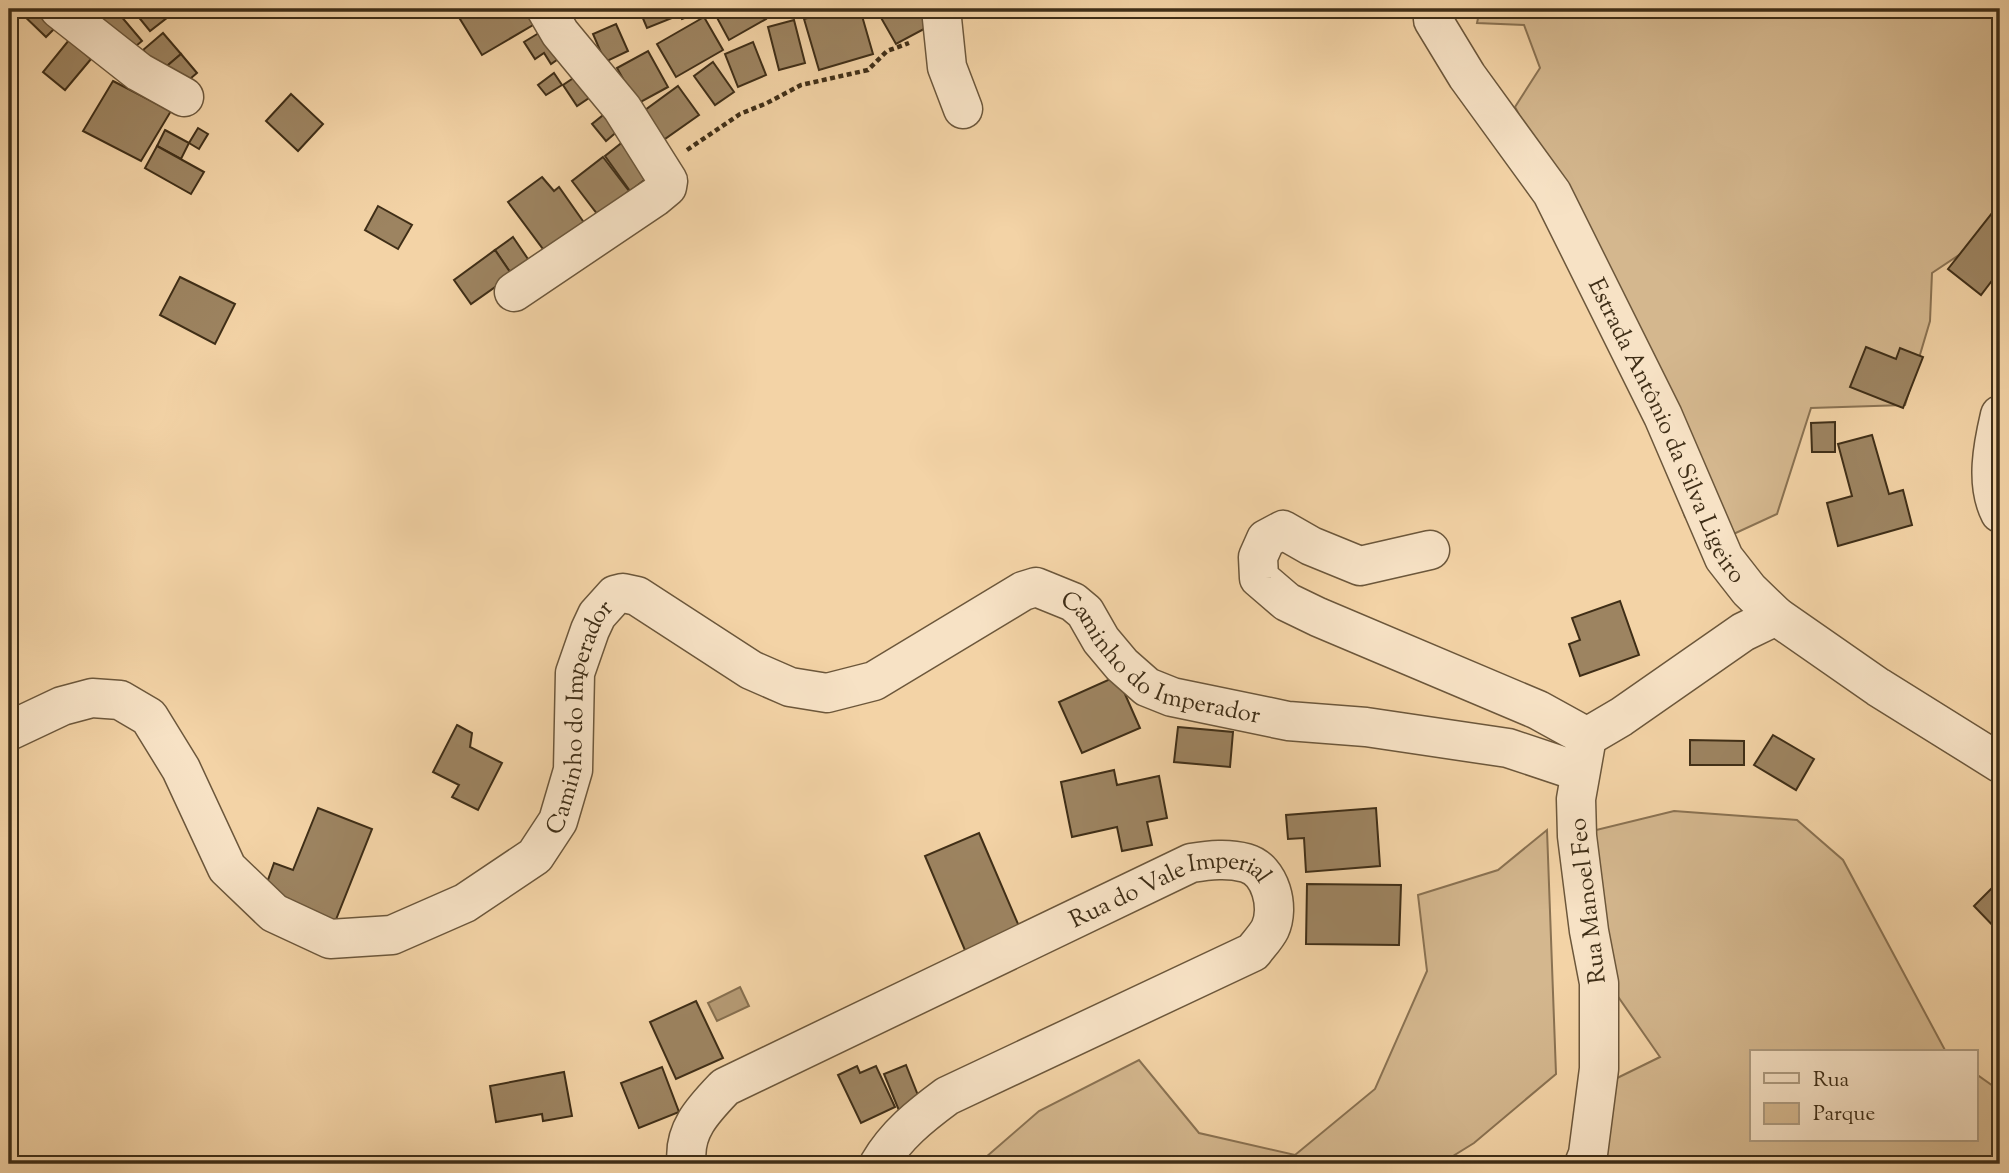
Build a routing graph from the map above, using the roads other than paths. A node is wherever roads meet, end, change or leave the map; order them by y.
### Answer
1 (60, 9) edge
2 (546, 9) edge
3 (1433, 9) edge
4 (941, 19) edge
5 (184, 97) dead end
6 (963, 108) dead end
7 (514, 292) dead end
8 (2000, 415) edge
9 (2000, 513) edge
10 (1430, 550) dead end
11 (1776, 616) junction
12 (9, 731) edge
13 (1583, 754) junction
14 (2000, 764) edge
15 (687, 1164) edge
16 (879, 1164) edge
17 (1584, 1164) edge

1 - 5 street
2 - 7 street
3 - 11 street, Estrada Antônio da Silva Ligeiro
4 - 6 street
8 - 9 street
10 - 13 street
11 - 13 street
11 - 14 street, Estrada Antônio da Silva Ligeiro
12 - 13 street, Caminho do Imperador
13 - 17 street, Rua Manoel Feo
15 - 16 street, Rua do Vale Imperial

